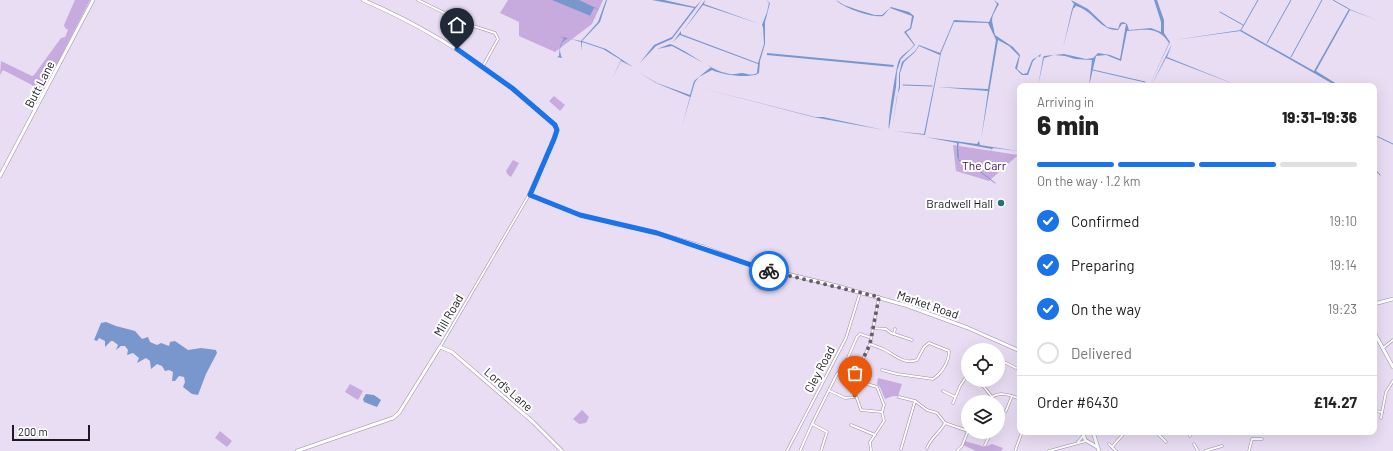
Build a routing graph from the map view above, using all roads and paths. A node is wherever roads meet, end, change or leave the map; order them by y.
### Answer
1 (93, 0) edge
2 (363, 0) edge
3 (418, 0) edge
4 (483, 66) junction
5 (0, 176) edge
6 (530, 195) junction
7 (861, 292) junction
8 (879, 297) junction
9 (1393, 299) edge
10 (1377, 303) edge
11 (872, 328) junction
12 (895, 329) dead end
13 (894, 334) junction
14 (869, 337) dead end
15 (1377, 337) edge
16 (912, 340) dead end
17 (1393, 340) edge
18 (870, 344) junction
19 (440, 347) junction
20 (1383, 348) junction
21 (1017, 350) edge
22 (1005, 362) edge
23 (1393, 367) edge
24 (1016, 368) dead end
25 (882, 370) dead end
26 (857, 381) junction
27 (1393, 381) edge
28 (962, 387) edge
29 (984, 387) edge
30 (830, 390) junction
31 (943, 391) dead end
32 (990, 395) edge
33 (998, 395) edge
34 (1012, 396) junction
35 (855, 397) junction
36 (899, 397) dead end
37 (956, 397) junction
38 (1017, 398) edge
39 (915, 401) junction
40 (953, 403) dead end
41 (1006, 411) dead end
42 (1377, 411) edge
43 (882, 412) junction
44 (1382, 412) junction
45 (1381, 418) dead end
46 (945, 423) junction
47 (812, 424) junction
48 (851, 425) dead end
49 (961, 429) edge
50 (875, 435) junction
51 (1021, 435) edge
52 (1082, 435) edge
53 (1085, 435) edge
54 (1095, 435) edge
55 (1122, 435) edge
56 (1159, 435) edge
57 (1262, 438) dead end
58 (965, 439) edge
59 (987, 439) edge
60 (1077, 442) junction
61 (1088, 442) junction
62 (1166, 442) dead end
63 (1109, 444) dead end
64 (1194, 444) dead end
65 (985, 445) dead end
66 (1222, 446) dead end
67 (1097, 447) junction
68 (1112, 447) junction
69 (927, 448) dead end
70 (901, 449) dead end
71 (297, 451) edge
72 (562, 451) edge
73 (787, 451) edge
74 (800, 451) edge
75 (821, 451) edge
76 (871, 451) edge
77 (957, 451) edge
78 (1015, 451) edge
79 (1049, 451) edge
80 (1099, 451) edge
81 (1116, 451) edge
82 (1198, 451) edge
83 (1205, 451) edge
84 (1249, 451) edge

1 - 5 street, Butt Lane
2 - 4 street
3 - 4 street
4 - 6 street, Mill Road
6 - 7 street, Market Road
6 - 19 street, Mill Road
7 - 8 street, Market Road
7 - 73 street, Cley Road
8 - 11 street
8 - 21 street, Market Road
9 - 10 street
11 - 13 street
11 - 18 street
12 - 13 street
13 - 16 street
14 - 30 street
15 - 20 street
17 - 20 street
18 - 25 street
18 - 26 street
19 - 71 street, Mill Road
19 - 72 street, Lord's Lane
20 - 23 street
22 - 24 street
26 - 35 street
26 - 43 street
27 - 44 street
28 - 37 street
29 - 32 street
30 - 35 street
30 - 47 street
31 - 37 street
33 - 34 street
34 - 38 street
34 - 41 street
35 - 43 street
36 - 39 street
37 - 40 street
39 - 46 street
39 - 70 street
42 - 44 street
43 - 50 street
44 - 45 street
46 - 49 street
46 - 69 street
47 - 74 street
47 - 75 street
48 - 50 street
50 - 76 street
51 - 78 street
52 - 60 street
53 - 61 street
54 - 61 street
54 - 67 street
55 - 68 street
56 - 62 street
57 - 84 street
58 - 77 street
59 - 65 street
60 - 61 street
60 - 79 street
61 - 67 street
63 - 68 street
64 - 82 street
66 - 83 street
67 - 80 street
68 - 81 street

